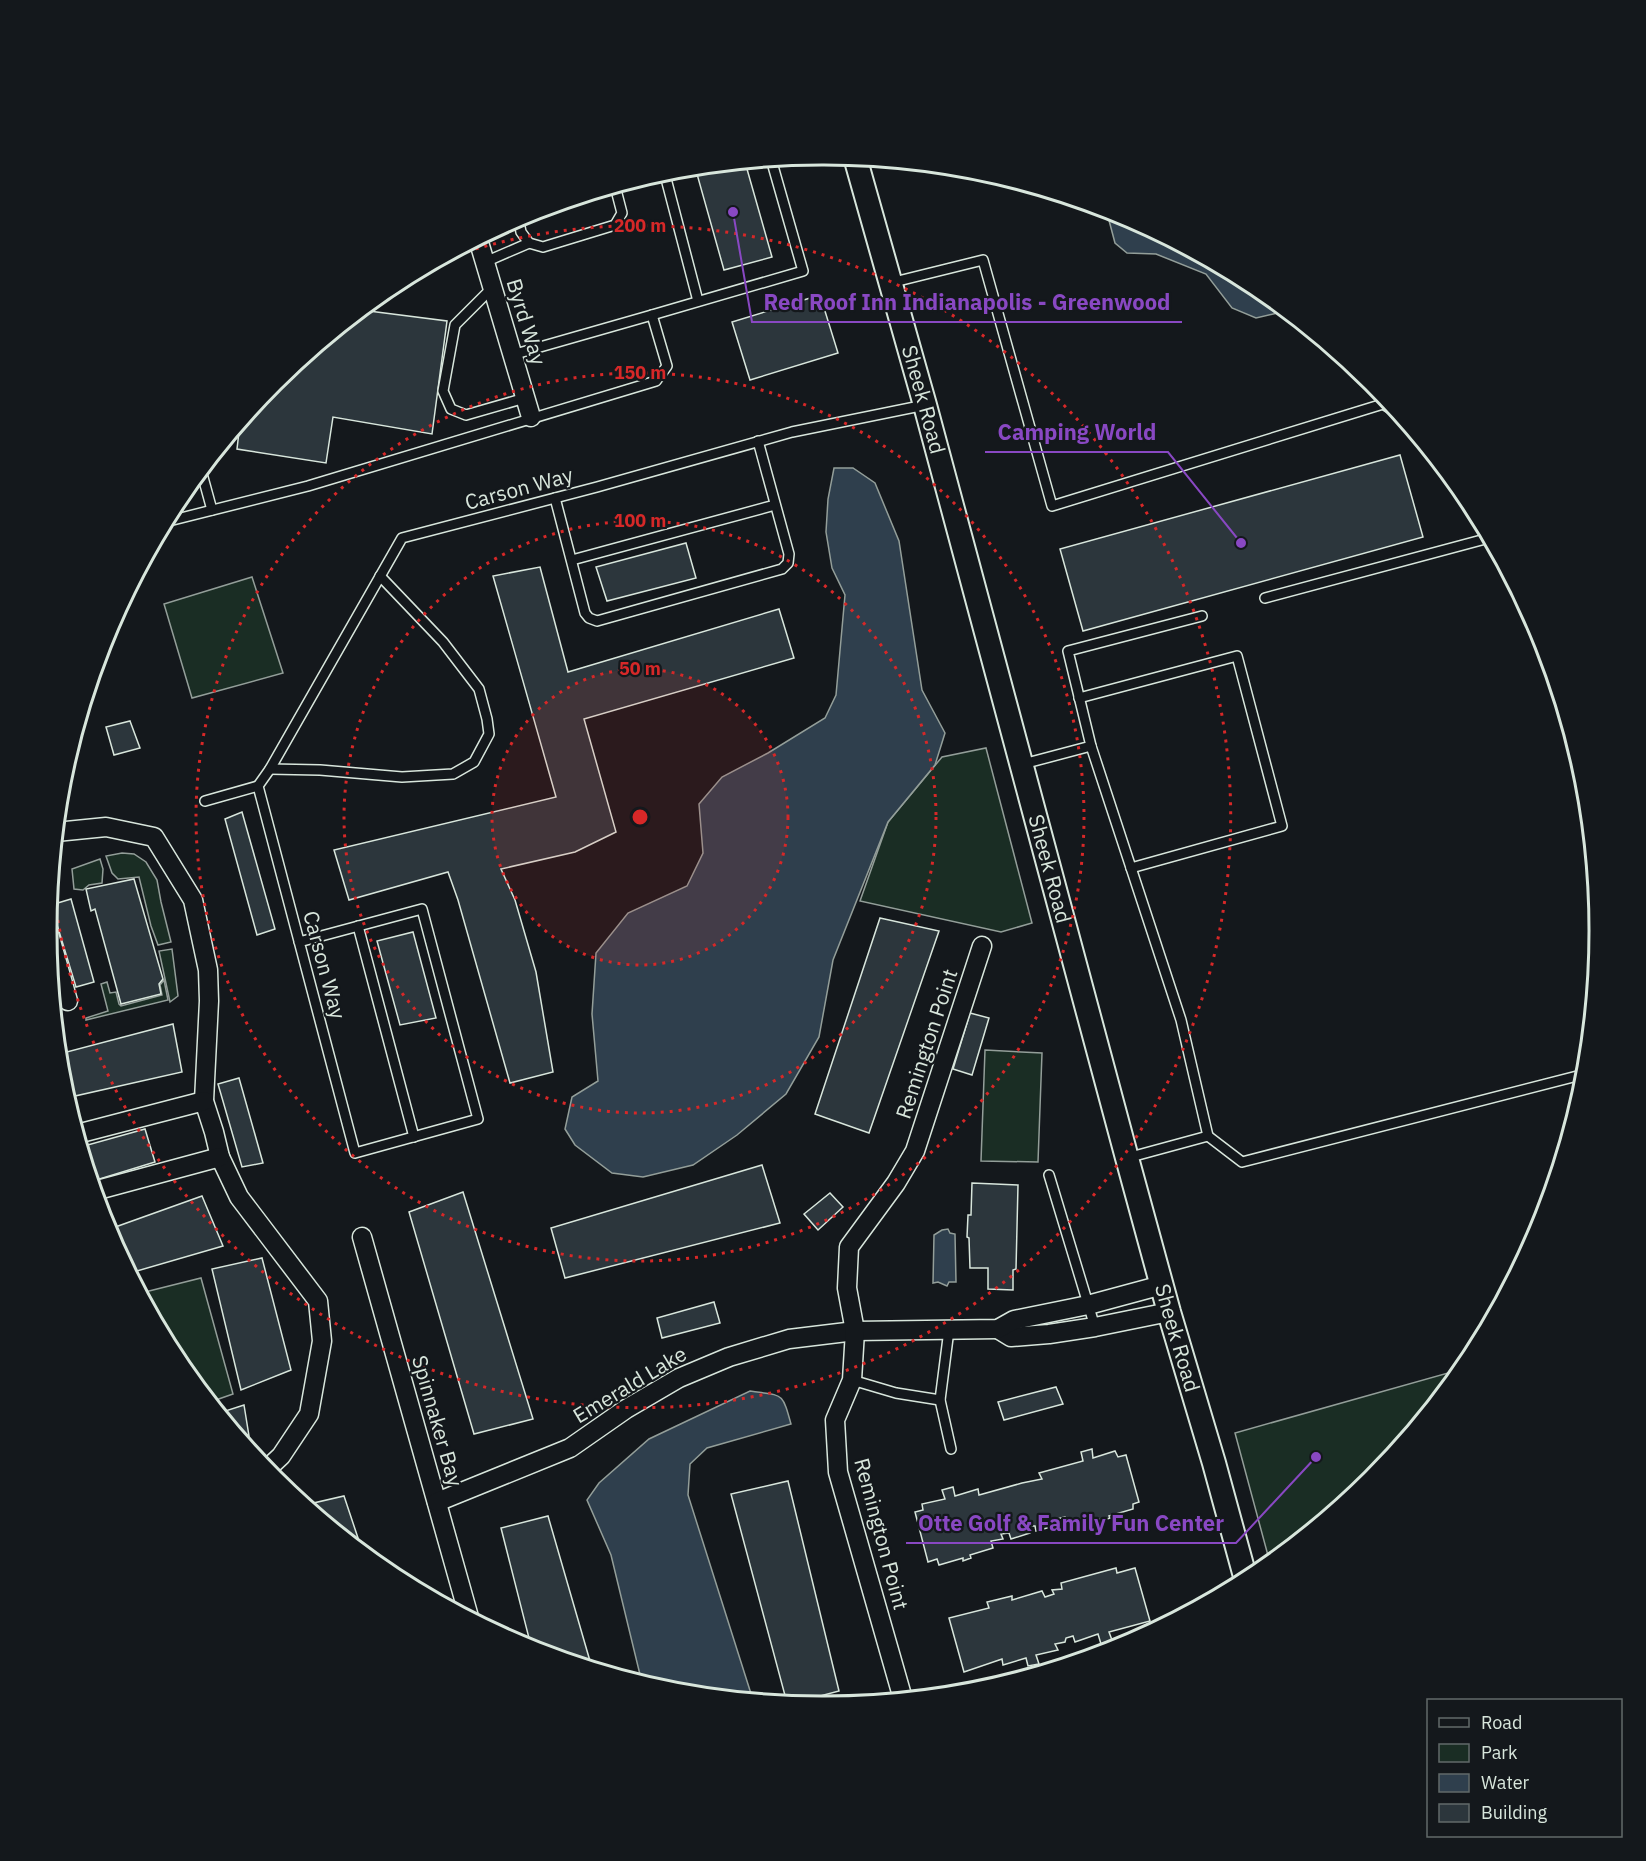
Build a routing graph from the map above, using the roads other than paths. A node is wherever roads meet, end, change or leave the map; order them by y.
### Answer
1 (773, 166) edge
2 (857, 166) edge
3 (667, 181) edge
4 (617, 193) edge
5 (520, 227) edge
6 (529, 243) junction
7 (480, 245) edge
8 (485, 262) junction
9 (890, 283) junction
10 (492, 288) junction
11 (698, 301) junction
12 (652, 315) junction
13 (512, 355) junction
14 (525, 398) junction
15 (925, 405) junction
16 (1380, 405) edge
17 (531, 417) junction
18 (758, 441) junction
19 (204, 480) edge
20 (555, 498) junction
21 (775, 505) junction
22 (212, 510) junction
23 (177, 519) edge
24 (1481, 540) edge
25 (572, 560) junction
26 (380, 576) junction
27 (1265, 598) dead end
28 (1202, 616) dead end
29 (1079, 698) junction
30 (1091, 746) junction
31 (1022, 764) junction
32 (270, 770) junction
33 (258, 786) junction
34 (205, 801) dead end
35 (64, 831) edge
36 (1131, 868) junction
37 (358, 926) junction
38 (299, 942) junction
39 (982, 946) dead end
40 (58, 967) edge
41 (68, 1001) dead end
42 (1575, 1077) edge
43 (204, 1101) junction
44 (84, 1132) edge
45 (1208, 1136) junction
46 (414, 1137) junction
47 (220, 1157) junction
48 (1127, 1158) junction
49 (1049, 1175) dead end
50 (102, 1189) edge
51 (362, 1237) dead end
52 (1162, 1285) junction
53 (1088, 1305) junction
54 (1169, 1312) junction
55 (1095, 1327) junction
56 (999, 1329) junction
57 (949, 1330) junction
58 (855, 1332) junction
59 (852, 1380) junction
60 (940, 1400) junction
61 (951, 1449) dead end
62 (273, 1463) edge
63 (437, 1502) junction
64 (1243, 1571) edge
65 (467, 1609) edge
66 (901, 1692) edge

1 - 11 lane
2 - 9 street, Sheek Road
3 - 11 lane
4 - 6 lane
5 - 6 lane
6 - 8 lane
7 - 8 street, Byrd Way
8 - 10 street, Byrd Way
9 - 15 street, Sheek Road
9 - 16 lane
10 - 13 street, Byrd Way
10 - 14 lane
11 - 12 lane
12 - 13 lane
12 - 17 lane
13 - 14 street, Byrd Way
14 - 17 street, Byrd Way
15 - 18 lane, Carson Way
15 - 31 street, Sheek Road
17 - 22 lane
18 - 20 lane, Carson Way
18 - 21 lane
19 - 22 lane
20 - 25 lane
20 - 26 lane, Carson Way
21 - 25 lane
21 - 25 lane
22 - 23 lane
24 - 27 lane
26 - 32 lane, Carson Way
26 - 32 lane
28 - 29 lane
29 - 30 lane
29 - 36 lane
30 - 31 lane
30 - 36 lane
31 - 48 street, Sheek Road
32 - 33 lane, Carson Way
33 - 34 lane
33 - 38 lane, Carson Way
35 - 43 street
36 - 45 lane
37 - 38 lane
37 - 46 lane
37 - 46 lane
38 - 46 lane, Carson Way
39 - 58 street, Remington Point
40 - 41 street
42 - 45 lane
43 - 44 street
43 - 47 street
45 - 48 lane
47 - 50 street
47 - 62 street
48 - 52 street, Sheek Road
49 - 53 lane
51 - 63 street, Spinnaker Bay
52 - 53 street, Emerald Lake
52 - 54 street, Sheek Road
53 - 55 lane
53 - 56 street, Emerald Lake
54 - 55 street, Emerald Lake
54 - 64 street, Sheek Road
55 - 56 street, Emerald Lake
56 - 57 street, Emerald Lake
57 - 58 street, Emerald Lake
57 - 60 lane
58 - 59 street, Remington Point
58 - 63 street, Emerald Lake
59 - 60 lane
59 - 66 street, Remington Point
60 - 61 lane
63 - 65 street, Spinnaker Bay

